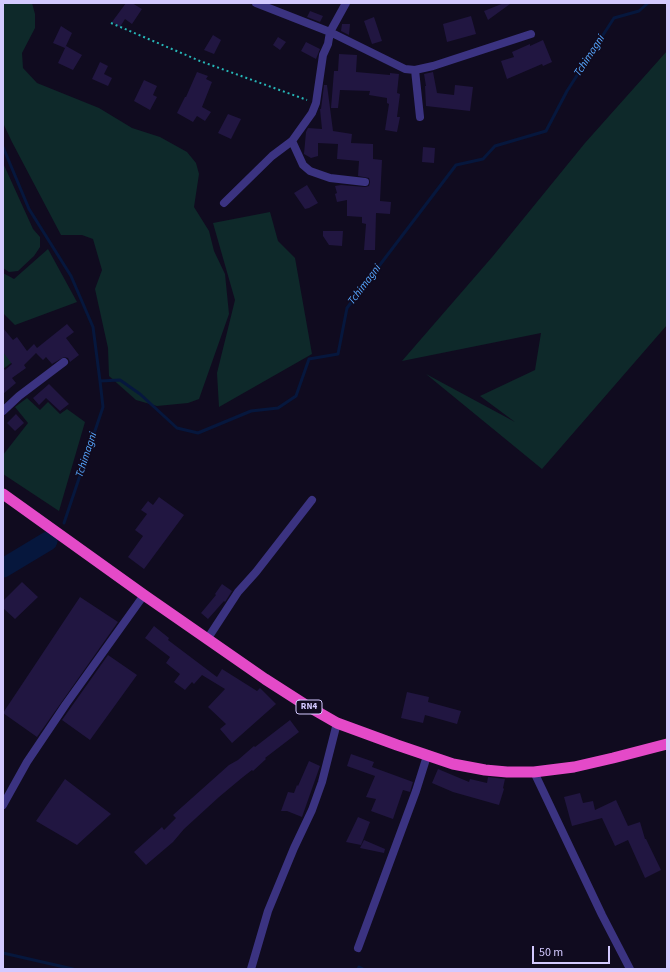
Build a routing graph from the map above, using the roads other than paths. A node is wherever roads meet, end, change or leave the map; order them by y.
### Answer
1 (256, 3) edge
2 (346, 3) edge
3 (330, 32) junction
4 (531, 34) dead end
5 (415, 70) junction
6 (420, 117) dead end
7 (292, 141) junction
8 (365, 182) dead end
9 (224, 203) dead end
10 (64, 362) dead end
11 (3, 411) edge
12 (3, 494) edge
13 (312, 500) dead end
14 (144, 595) junction
15 (208, 638) junction
16 (337, 722) junction
17 (667, 744) edge
18 (427, 756) junction
19 (534, 772) junction
20 (3, 805) edge
21 (358, 948) dead end
22 (251, 969) edge
23 (630, 969) edge

1 - 3 street
2 - 3 street
3 - 5 street
3 - 7 street
4 - 5 street
5 - 6 street
7 - 8 street
7 - 9 street
10 - 11 street
12 - 14 highway, RN4
13 - 15 street
14 - 15 highway, RN4
14 - 20 street
15 - 16 highway, RN4
16 - 18 highway, RN4
16 - 22 street
17 - 19 highway, RN4
18 - 19 highway, RN4
18 - 21 street
19 - 23 street

